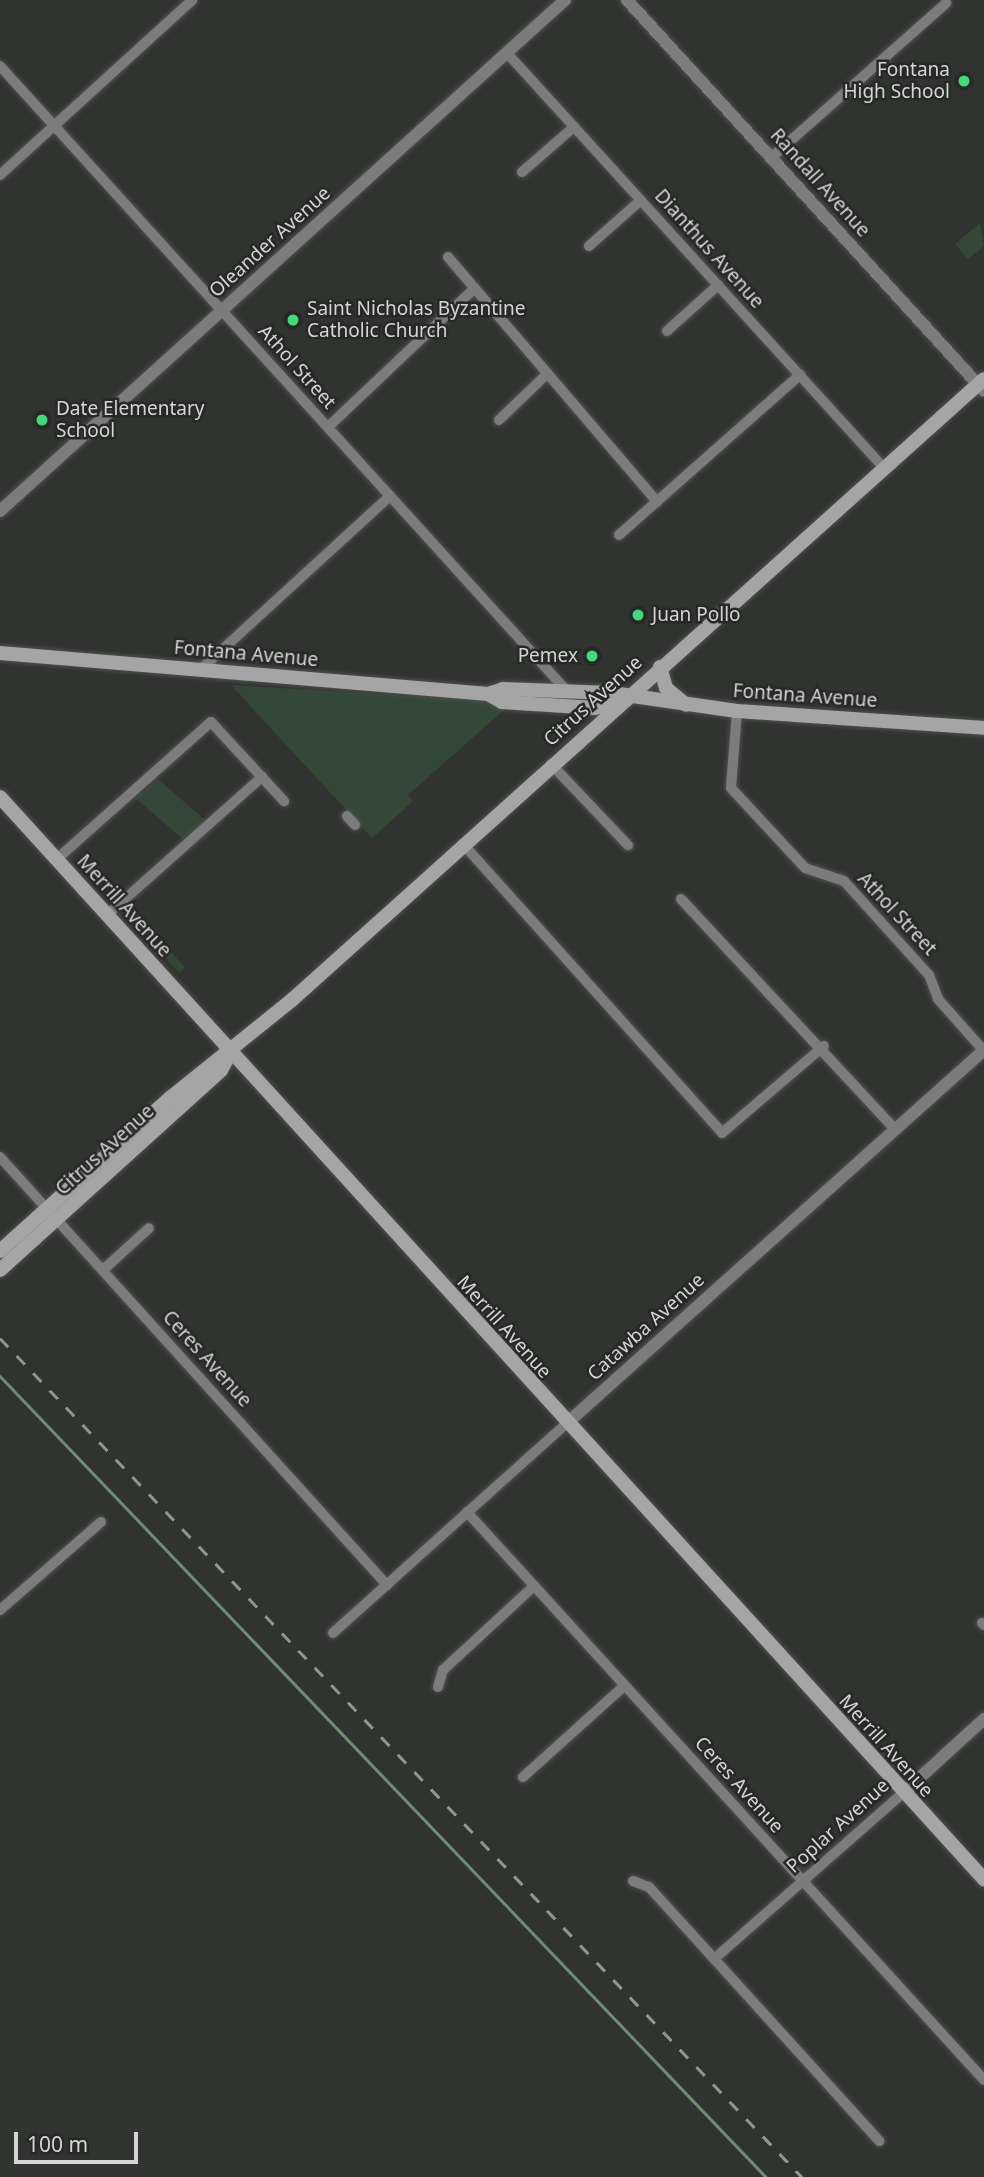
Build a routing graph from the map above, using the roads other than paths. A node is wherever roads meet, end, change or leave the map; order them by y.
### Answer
1 (192, 0) edge
2 (565, 0) edge
3 (627, 0) edge
4 (946, 3) dead end
5 (506, 53) junction
6 (0, 66) edge
7 (54, 126) junction
8 (574, 127) junction
9 (771, 158) junction
10 (522, 173) dead end
11 (0, 175) edge
12 (641, 200) junction
13 (589, 246) dead end
14 (448, 257) dead end
15 (718, 285) junction
16 (475, 288) junction
17 (222, 311) junction
18 (667, 331) dead end
19 (546, 375) junction
20 (800, 376) junction
21 (982, 385) edge
22 (499, 420) dead end
23 (328, 427) junction
24 (884, 468) junction
25 (390, 496) junction
26 (657, 502) junction
27 (0, 512) edge
28 (619, 535) dead end
29 (0, 653) edge
30 (660, 667) junction
31 (200, 670) junction
32 (568, 699) junction
33 (624, 699) junction
34 (688, 706) junction
35 (737, 711) junction
36 (984, 728) edge
37 (586, 734) junction
38 (551, 764) junction
39 (262, 777) junction
40 (0, 797) edge
41 (284, 801) dead end
42 (347, 816) dead end
43 (355, 825) dead end
44 (463, 844) junction
45 (628, 845) dead end
46 (57, 859) junction
47 (681, 899) dead end
48 (107, 915) junction
49 (824, 1046) junction
50 (984, 1051) edge
51 (230, 1054) junction
52 (895, 1129) junction
53 (0, 1157) edge
54 (52, 1214) junction
55 (149, 1228) dead end
56 (0, 1251) edge
57 (0, 1270) edge
58 (103, 1270) junction
59 (566, 1424) junction
60 (467, 1512) junction
61 (101, 1522) dead end
62 (387, 1585) junction
63 (534, 1586) junction
64 (0, 1610) edge
65 (333, 1633) dead end
66 (625, 1685) junction
67 (438, 1687) dead end
68 (984, 1719) edge
69 (523, 1777) dead end
70 (903, 1793) junction
71 (984, 1879) edge
72 (633, 1881) dead end
73 (804, 1883) junction
74 (714, 1959) junction
75 (984, 2080) edge
76 (879, 2141) dead end

1 - 7 street
2 - 5 street, Oleander Avenue
3 - 9 street, Randall Avenue
4 - 9 street
5 - 8 street, Dianthus Avenue
5 - 17 street, Oleander Avenue
6 - 7 street, Athol Street
7 - 11 street
7 - 17 street, Athol Street
8 - 10 street
8 - 12 street, Dianthus Avenue
9 - 21 street, Randall Avenue
12 - 13 street
12 - 15 street, Dianthus Avenue
14 - 16 street
15 - 18 street
15 - 20 street, Dianthus Avenue
16 - 19 street
16 - 23 street
17 - 23 street, Athol Street
17 - 27 street, Oleander Avenue
19 - 22 street
19 - 26 street
20 - 24 street, Dianthus Avenue
20 - 26 street
21 - 24 main road, Citrus Avenue
23 - 25 street, Athol Street
24 - 30 main road, Citrus Avenue
25 - 31 street
25 - 32 street, Athol Street
26 - 28 street
29 - 31 main road, Fontana Avenue
30 - 33 main road, Citrus Avenue
30 - 34 main road
31 - 32 main road, Fontana Avenue
32 - 33 main road, Fontana Avenue
32 - 37 main road
33 - 34 main road, Fontana Avenue
33 - 37 main road, Citrus Avenue
34 - 35 main road, Fontana Avenue
35 - 36 main road, Fontana Avenue
35 - 50 street, Athol Street
37 - 38 main road, Citrus Avenue
38 - 44 main road, Citrus Avenue
38 - 45 street
39 - 41 street
39 - 46 street
39 - 48 street
40 - 46 main road, Merrill Avenue
42 - 43 street
44 - 49 street
44 - 51 main road, Citrus Avenue
46 - 48 main road, Merrill Avenue
47 - 49 street
48 - 51 main road, Merrill Avenue
49 - 52 street
50 - 52 street, Catawba Avenue
51 - 54 main road, Citrus Avenue
51 - 59 main road, Merrill Avenue
52 - 59 street, Catawba Avenue
53 - 54 street, Ceres Avenue
54 - 56 main road, Citrus Avenue
54 - 57 main road, Citrus Avenue
54 - 58 street, Ceres Avenue
55 - 58 street
58 - 62 street, Ceres Avenue
59 - 60 street, Catawba Avenue
59 - 70 main road, Merrill Avenue
60 - 62 street, Catawba Avenue
60 - 63 street, Ceres Avenue
61 - 64 street
62 - 65 street, Catawba Avenue
63 - 66 street, Ceres Avenue
63 - 67 street
66 - 69 street
66 - 73 street, Ceres Avenue
68 - 70 street, Poplar Avenue
70 - 71 main road, Merrill Avenue
70 - 73 street, Poplar Avenue
72 - 74 street
73 - 74 street, Poplar Avenue
73 - 75 street, Ceres Avenue
74 - 76 street

